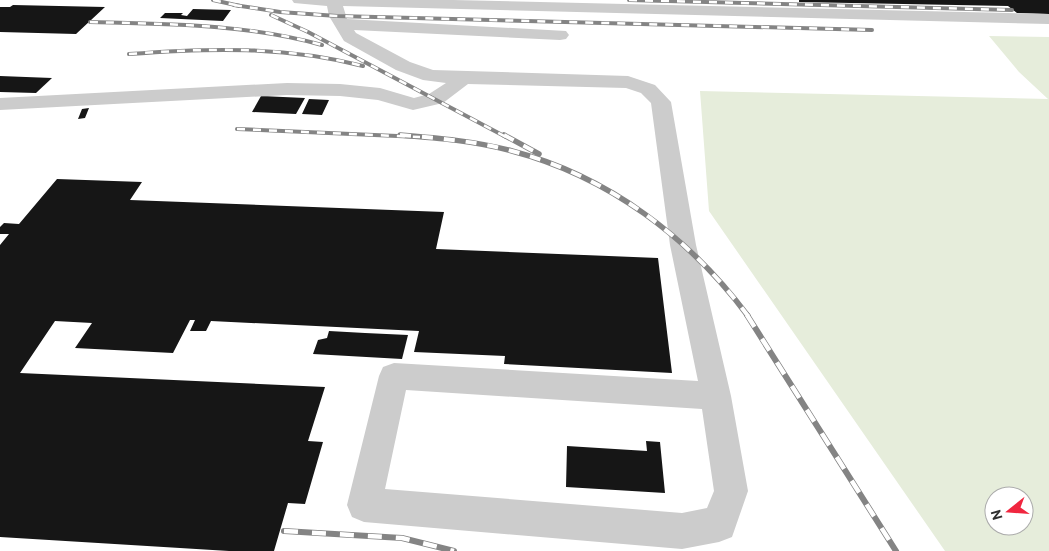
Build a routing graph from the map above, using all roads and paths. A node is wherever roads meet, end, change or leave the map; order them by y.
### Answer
1 (300, 0) edge
2 (391, 3) junction
3 (338, 13) edge
4 (1049, 19) edge
5 (384, 26) junction
6 (560, 35) dead end
7 (464, 78) junction
8 (0, 104) edge
9 (716, 396) junction

1 - 3 lane
2 - 3 lane
2 - 4 lane
2 - 5 lane
3 - 5 lane
3 - 7 lane
5 - 6 lane
7 - 8 lane
7 - 9 lane
9 - 9 lane

